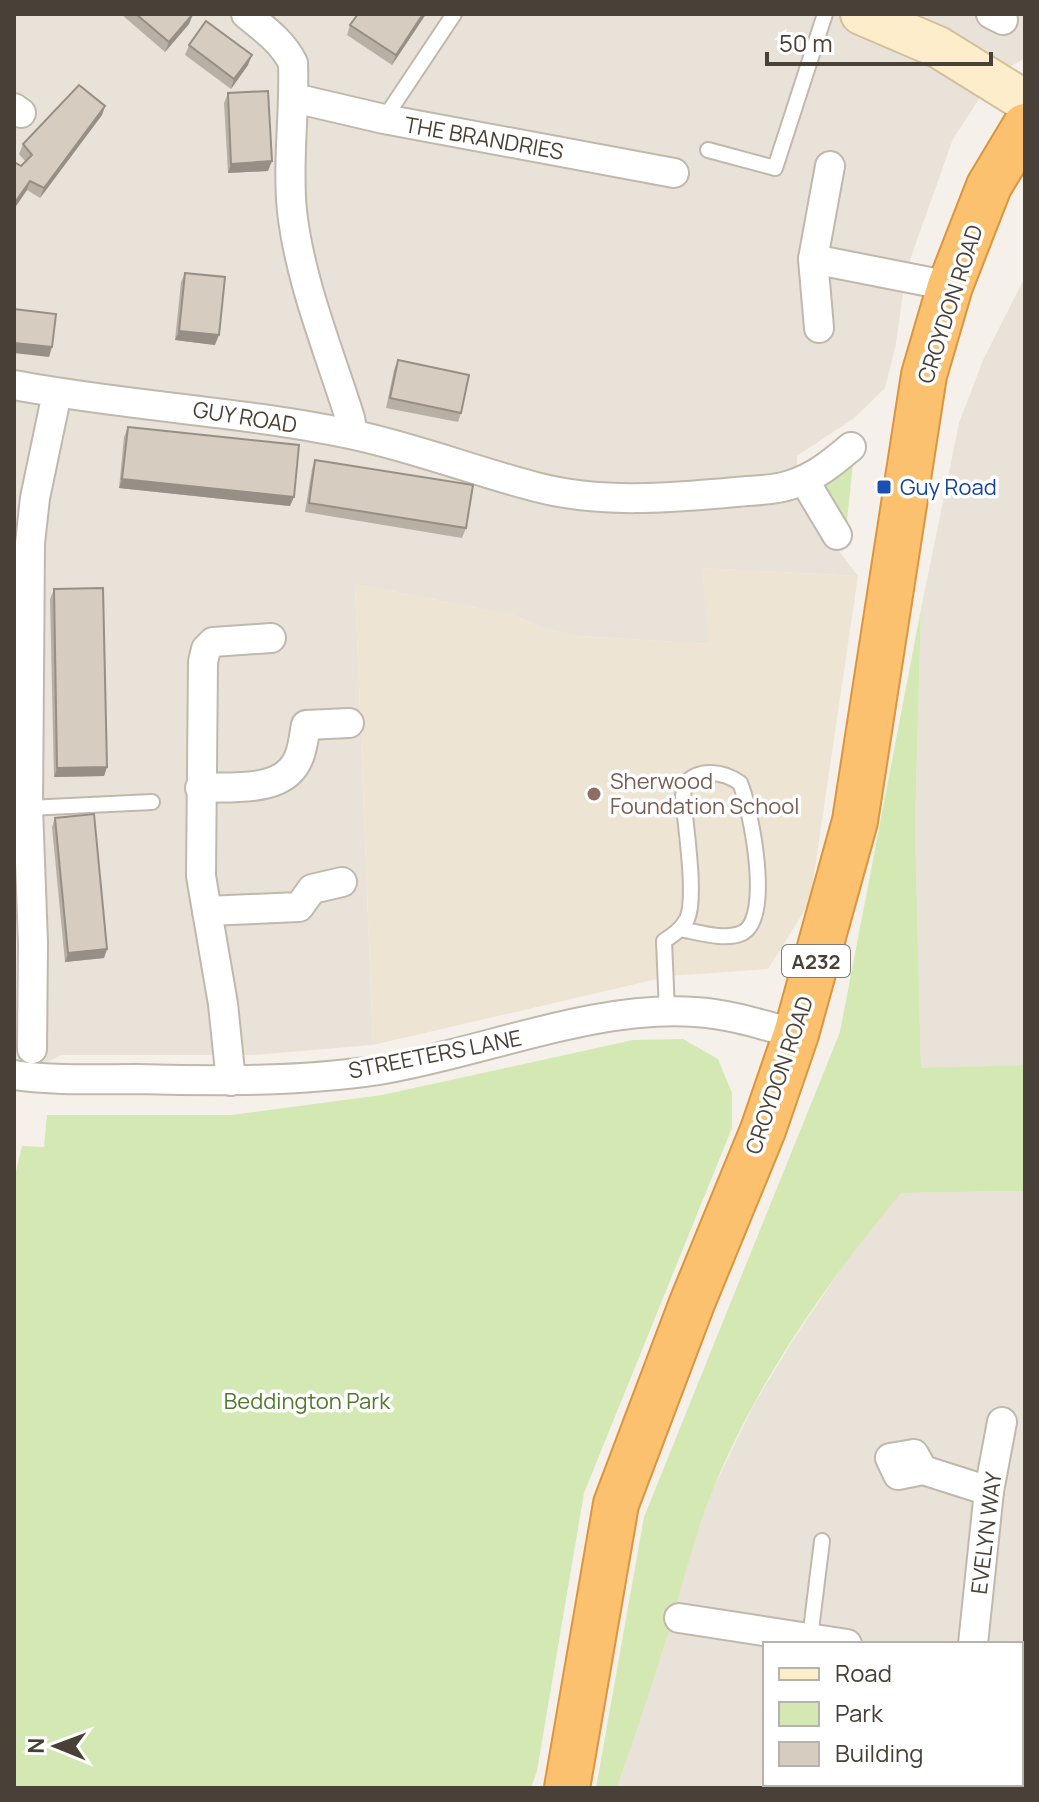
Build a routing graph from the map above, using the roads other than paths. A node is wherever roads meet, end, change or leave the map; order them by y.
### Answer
1 (246, 14) edge
2 (454, 14) edge
3 (825, 14) edge
4 (861, 14) edge
5 (294, 98) junction
6 (1025, 101) edge
7 (384, 119) junction
8 (1025, 126) edge
9 (708, 150) dead end
10 (830, 166) dead end
11 (674, 173) dead end
12 (813, 259) junction
13 (950, 286) junction
14 (819, 328) dead end
15 (14, 385) edge
16 (57, 393) junction
17 (353, 434) junction
18 (851, 447) dead end
19 (804, 480) junction
20 (837, 535) dead end
21 (271, 638) dead end
22 (349, 723) dead end
23 (200, 788) junction
24 (152, 802) dead end
25 (28, 808) junction
26 (342, 882) dead end
27 (207, 911) junction
28 (680, 929) junction
29 (667, 1011) junction
30 (796, 1034) junction
31 (32, 1049) joint
32 (18, 1075) edge
33 (231, 1081) junction
34 (1002, 1422) dead end
35 (923, 1470) dead end
36 (989, 1491) junction
37 (822, 1541) dead end
38 (679, 1618) dead end
39 (807, 1640) edge
40 (827, 1642) edge
41 (973, 1642) edge
42 (567, 1788) edge

1 - 5 street
2 - 7 lane
3 - 9 lane
4 - 6 main road
5 - 7 street, THE BRANDRIES
5 - 17 street
7 - 11 street, THE BRANDRIES
8 - 13 highway, CROYDON ROAD / A232
10 - 12 street
12 - 13 street
12 - 14 street
13 - 30 highway, CROYDON ROAD / A232
15 - 16 street, GUY ROAD
16 - 17 street, GUY ROAD
16 - 25 street
17 - 19 street, GUY ROAD
18 - 19 street, GUY ROAD
19 - 20 street
21 - 23 street
22 - 23 street
23 - 27 street
24 - 25 lane
25 - 31 street
26 - 27 street
27 - 33 street
28 - 28 lane
28 - 29 lane
29 - 30 street, STREETERS LANE
29 - 33 street, STREETERS LANE
30 - 42 highway, CROYDON ROAD / A232
31 - 32 lane
32 - 33 street, STREETERS LANE
34 - 36 street, EVELYN WAY
35 - 36 street
36 - 41 street, EVELYN WAY
37 - 39 lane
38 - 39 street
39 - 40 street

